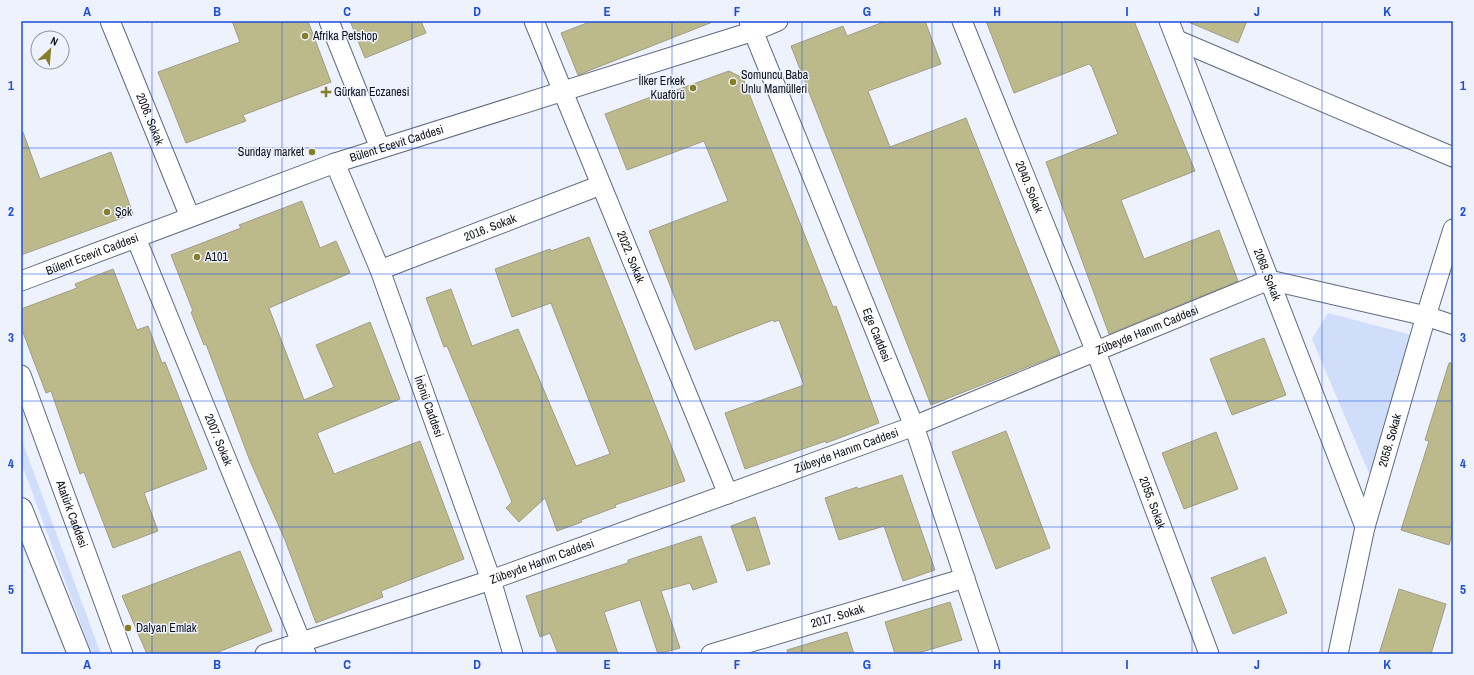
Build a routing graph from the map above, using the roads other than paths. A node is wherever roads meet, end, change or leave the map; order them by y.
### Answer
1 (110, 21) edge
2 (328, 21) edge
3 (534, 21) edge
4 (778, 21) edge
5 (962, 21) edge
6 (1169, 21) edge
7 (752, 26) edge
8 (1177, 40) junction
9 (562, 90) junction
10 (380, 148) junction
11 (1453, 157) edge
12 (335, 163) junction
13 (601, 184) junction
14 (190, 217) junction
15 (1453, 229) edge
16 (136, 238) junction
17 (380, 270) junction
18 (1270, 280) junction
19 (21, 281) edge
20 (1426, 316) junction
21 (1453, 325) edge
22 (1096, 352) junction
23 (21, 375) edge
24 (914, 426) junction
25 (728, 494) junction
26 (21, 509) edge
27 (1365, 527) junction
28 (965, 578) junction
29 (491, 580) junction
30 (304, 648) edge
31 (79, 654) edge
32 (124, 654) edge
33 (265, 654) edge
34 (513, 654) edge
35 (711, 654) edge
36 (990, 654) edge
37 (1209, 654) edge
38 (1338, 654) edge

1 - 14 street, 2006. Sokak
2 - 10 street
3 - 9 street, 2022. Sokak
4 - 7 street, Bülent Ecevit Caddesi
5 - 22 street, 2040. Sokak
6 - 8 street, 2068. Sokak
7 - 9 street, Bülent Ecevit Caddesi
7 - 24 street, Ege Caddesi
8 - 11 street
8 - 18 street, 2068. Sokak
9 - 10 street, Bülent Ecevit Caddesi
9 - 13 street, 2022. Sokak
10 - 12 street, Bülent Ecevit Caddesi
12 - 14 street, Bülent Ecevit Caddesi
12 - 17 street, İnönü Caddesi
13 - 17 street, 2016. Sokak
13 - 25 street, 2022. Sokak
14 - 16 street, Bülent Ecevit Caddesi
15 - 20 street, 2058. Sokak
16 - 19 street, Bülent Ecevit Caddesi
16 - 30 street, 2007. Sokak
17 - 29 street, İnönü Caddesi
18 - 20 street
18 - 22 street, Zübeyde Hanım Caddesi
18 - 27 street, 2068. Sokak
20 - 21 street
20 - 27 street, 2058. Sokak
22 - 24 street, Zübeyde Hanım Caddesi
22 - 37 street, 2055. Sokak
23 - 32 street, Atatürk Caddesi
24 - 25 street, Zübeyde Hanım Caddesi
24 - 28 street, Ege Caddesi
25 - 29 street, Zübeyde Hanım Caddesi
26 - 31 main road
27 - 38 street, 2058. Sokak
28 - 35 street, 2017. Sokak
28 - 36 street, Ege Caddesi
29 - 30 street, Zübeyde Hanım Caddesi
29 - 34 street, İnönü Caddesi
30 - 33 street, Zübeyde Hanım Caddesi

